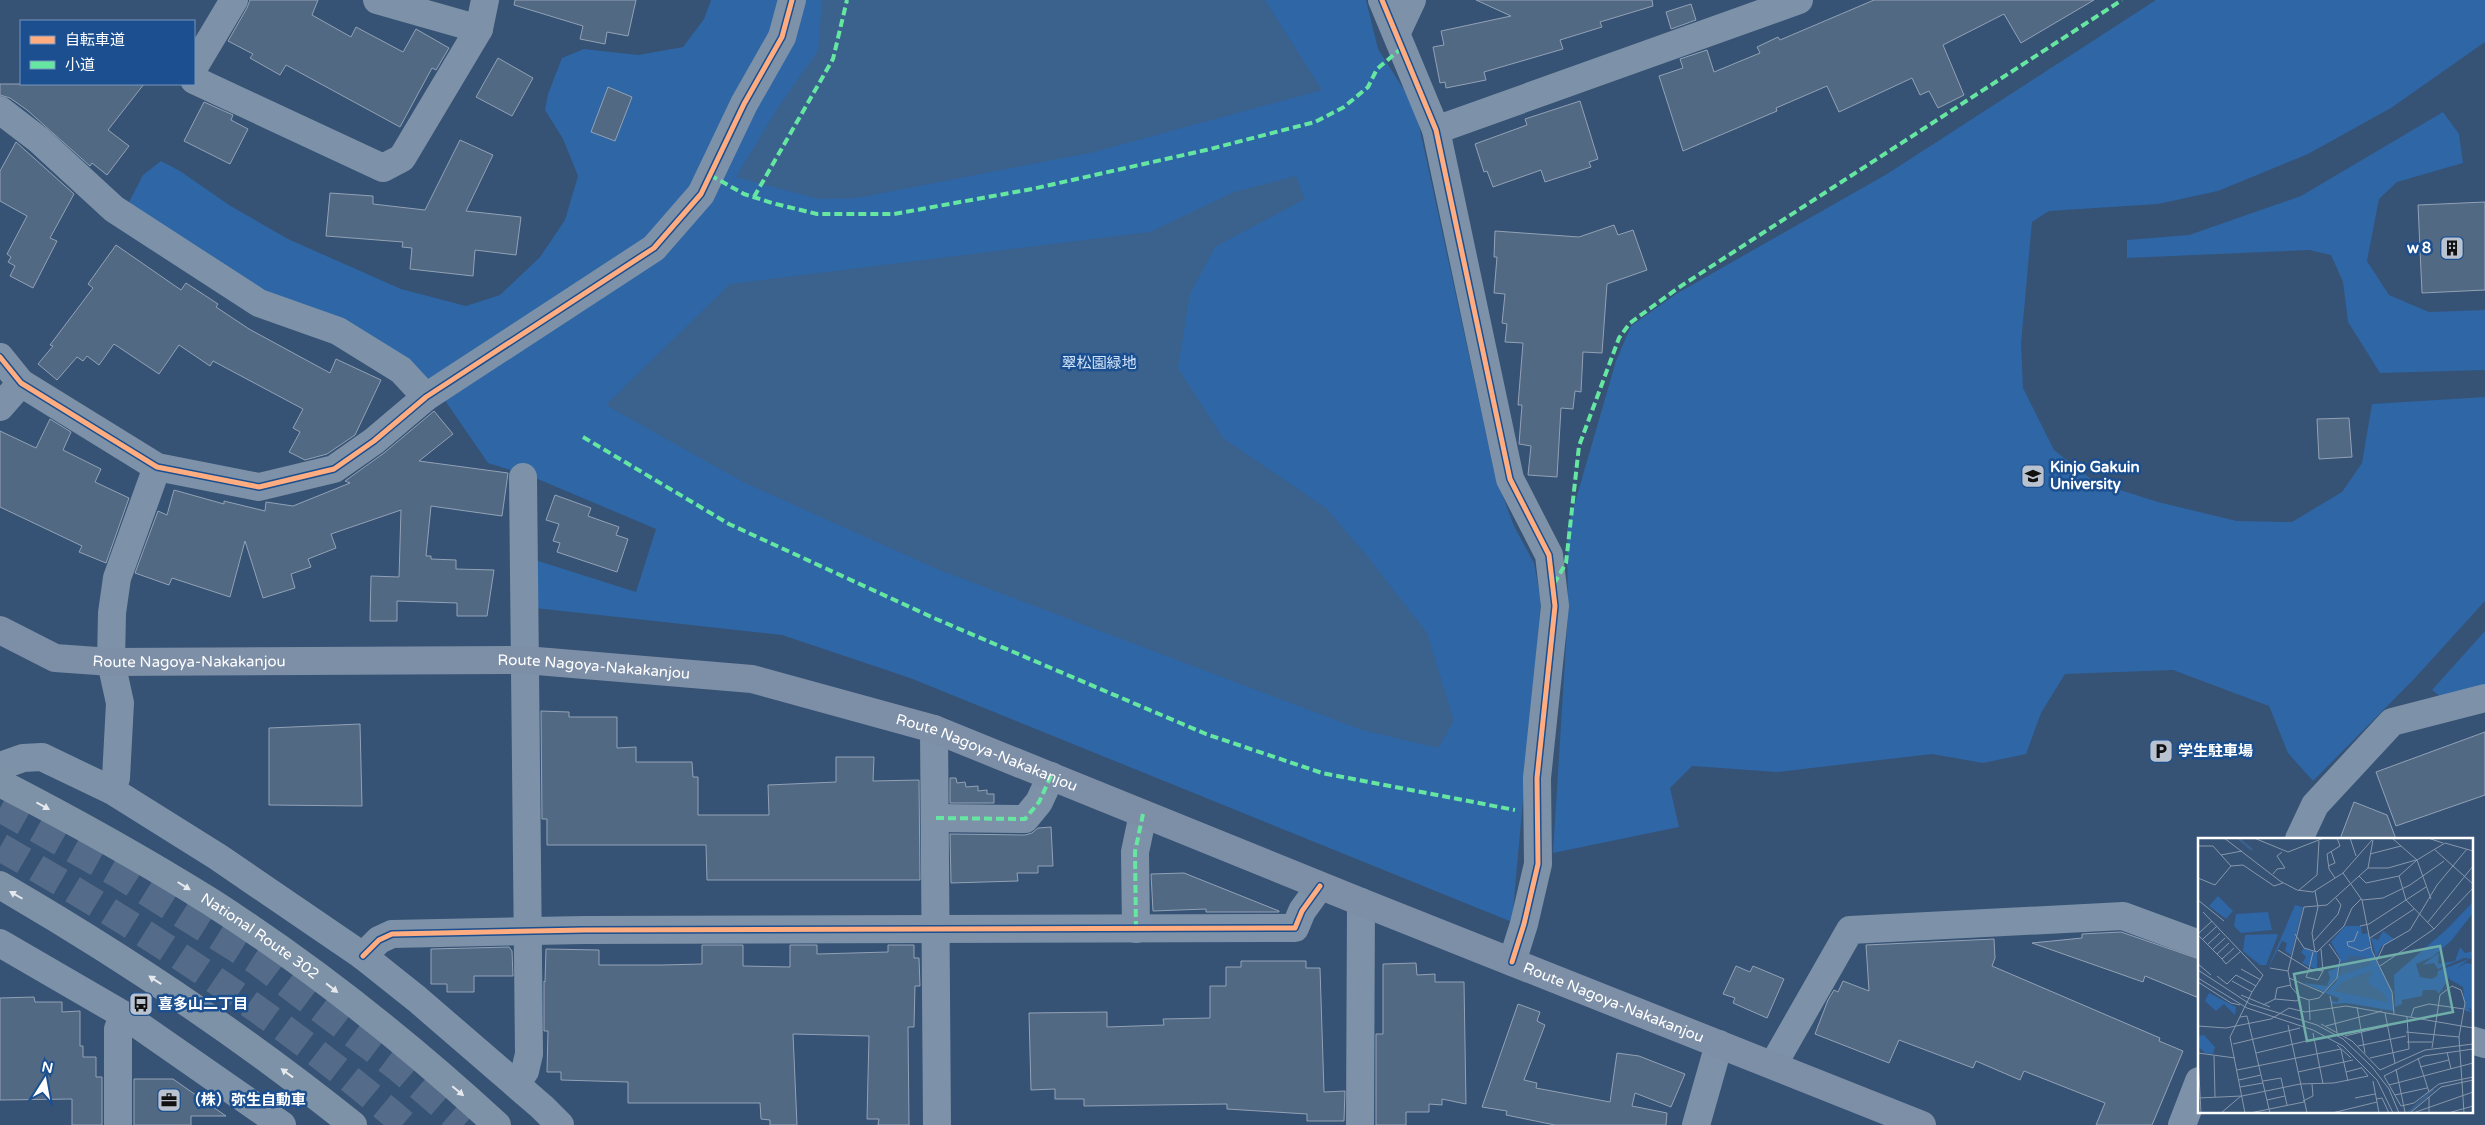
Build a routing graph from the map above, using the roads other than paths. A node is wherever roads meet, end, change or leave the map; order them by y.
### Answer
1 (234, 0) edge
2 (377, 0) edge
3 (485, 0) edge
4 (792, 0) edge
5 (1382, 0) edge
6 (1412, 0) edge
7 (1799, 0) edge
8 (479, 29) junction
9 (1397, 32) junction
10 (195, 65) edge
11 (195, 80) edge
12 (0, 110) edge
13 (1436, 130) junction
14 (0, 357) edge
15 (21, 383) junction
16 (426, 397) junction
17 (0, 407) edge
18 (157, 467) junction
19 (523, 477) dead end
20 (0, 630) edge
21 (525, 660) junction
22 (111, 662) junction
23 (2485, 698) edge
24 (934, 729) junction
25 (0, 769) edge
26 (1051, 776) junction
27 (0, 782) edge
28 (111, 790) junction
29 (1143, 814) junction
30 (936, 818) junction
31 (2299, 838) edge
32 (0, 885) edge
33 (1320, 886) junction
34 (1361, 902) junction
35 (935, 927) junction
36 (1136, 928) junction
37 (529, 932) junction
38 (0, 943) edge
39 (2198, 944) edge
40 (363, 956) junction
41 (1512, 962) junction
42 (124, 1015) junction
43 (2472, 1040) edge
44 (1719, 1044) junction
45 (2485, 1044) edge
46 (1773, 1065) junction
47 (516, 1084) junction
48 (2198, 1084) edge
49 (278, 1124) edge
50 (118, 1125) edge
51 (353, 1125) edge
52 (497, 1125) edge
53 (560, 1125) edge
54 (937, 1125) edge
55 (1360, 1125) edge
56 (1696, 1125) edge
57 (1922, 1125) edge
58 (2182, 1125) edge

1 - 10 street
2 - 8 street
3 - 8 street
4 - 16 street
5 - 9 street
6 - 9 street
7 - 13 street
8 - 11 street
9 - 13 street
12 - 16 street
13 - 41 street
14 - 15 street
15 - 17 street
15 - 18 street
16 - 18 street
18 - 22 street
19 - 21 street
20 - 22 main road, Route Nagoya-Nakakanjou
21 - 22 main road, Route Nagoya-Nakakanjou
21 - 24 main road, Route Nagoya-Nakakanjou
21 - 37 street
22 - 28 street
23 - 31 street
24 - 26 main road, Route Nagoya-Nakakanjou
24 - 30 street
25 - 28 street
26 - 29 main road, Route Nagoya-Nakakanjou
26 - 30 street
27 -> 52 highway, National Route 302
28 - 40 street
29 - 33 main road, Route Nagoya-Nakakanjou
29 - 36 street
30 - 35 street
51 -> 32 highway
33 - 34 main road, Route Nagoya-Nakakanjou
33 - 36 street
34 - 41 main road, Route Nagoya-Nakakanjou
34 - 55 street
35 - 36 street
35 - 37 street
35 - 54 street
37 - 40 street
37 - 47 street
38 - 42 street
39 - 46 street
40 - 47 street
41 - 44 main road, Route Nagoya-Nakakanjou
42 - 49 street
42 - 50 street
43 - 45 street
44 - 46 main road, Route Nagoya-Nakakanjou
44 - 56 street
46 - 57 main road, Route Nagoya-Nakakanjou
47 - 53 street
48 - 58 street

